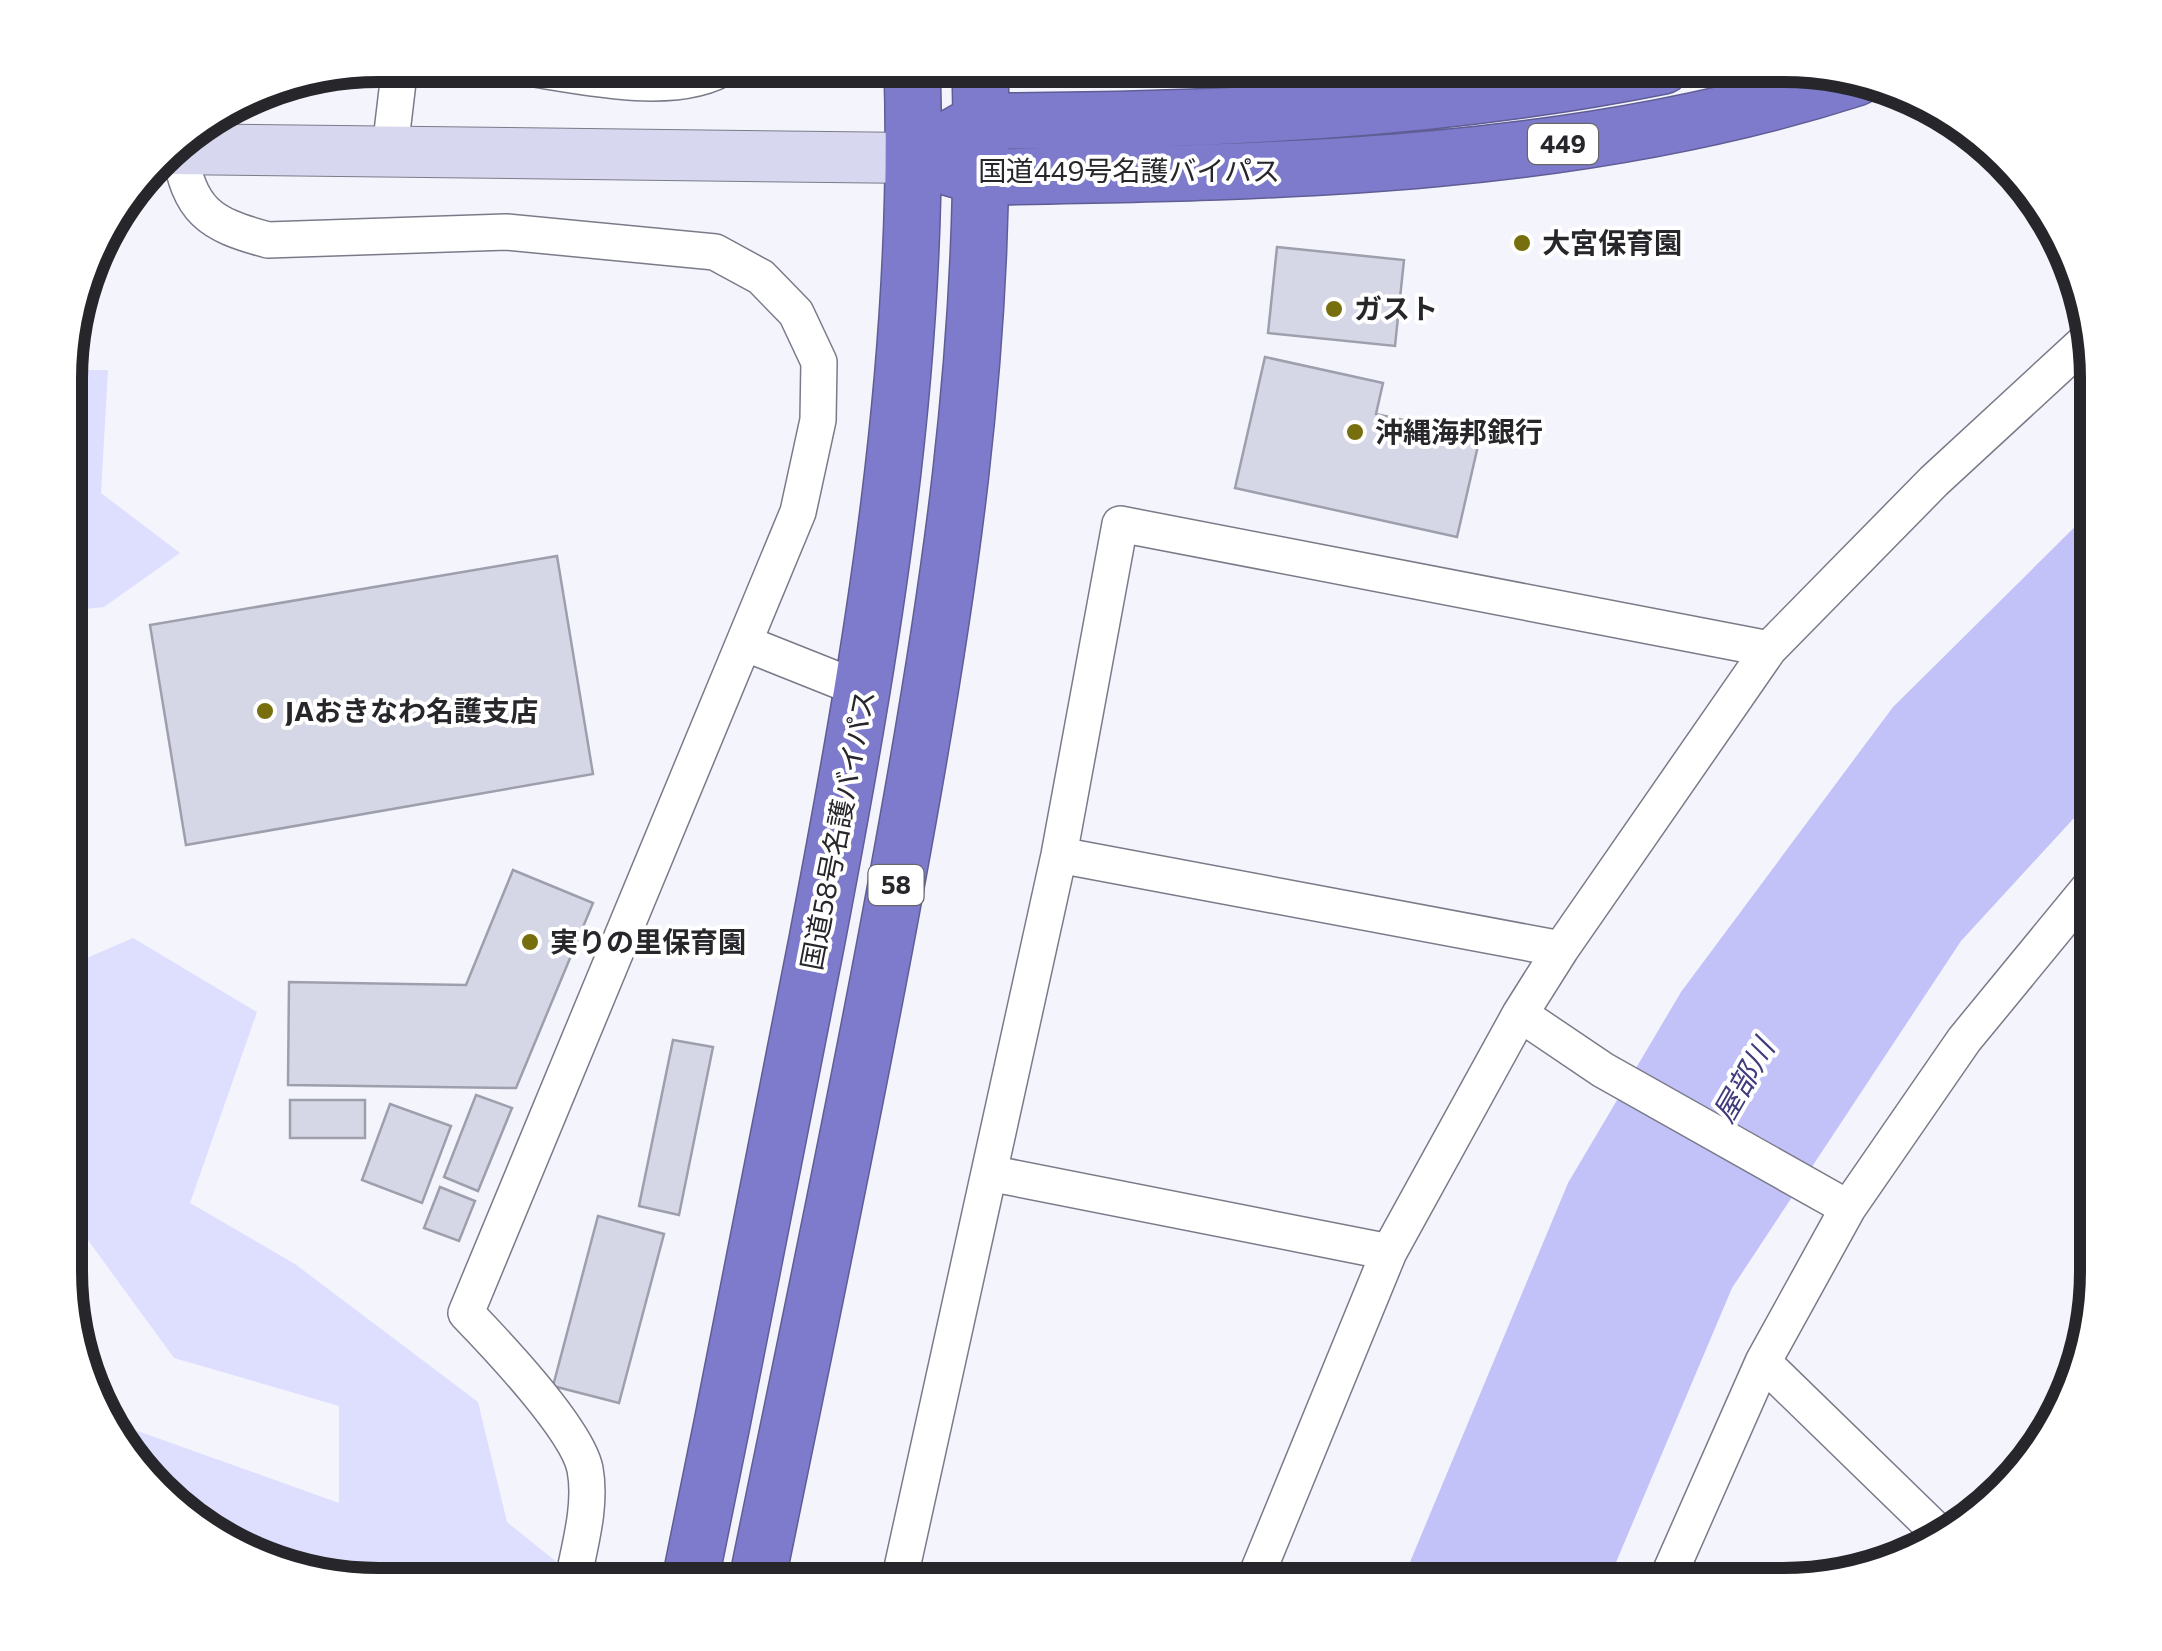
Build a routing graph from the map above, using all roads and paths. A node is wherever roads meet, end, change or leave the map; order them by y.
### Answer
1 (398, 82) edge
2 (913, 82) edge
3 (981, 82) edge
4 (1335, 83) edge
5 (1568, 83) edge
6 (1827, 86) edge
7 (1417, 102) junction
8 (982, 121) junction
9 (193, 149) edge
10 (390, 149) junction
11 (915, 158) junction
12 (178, 162) edge
13 (982, 177) junction
14 (2078, 349) edge
15 (747, 644) junction
16 (1769, 649) junction
17 (865, 690) junction
18 (1060, 855) junction
19 (2079, 907) edge
20 (1561, 949) junction
21 (1520, 1014) junction
22 (988, 1173) junction
23 (1835, 1202) junction
24 (1389, 1252) junction
25 (1762, 1362) junction
26 (1933, 1528) edge
27 (575, 1568) edge
28 (694, 1568) edge
29 (760, 1568) edge
30 (902, 1568) edge
31 (1259, 1568) edge
32 (1672, 1568) edge

1 - 10 street
2 - 11 highway, 国道58号名護バイパス / 58
3 - 8 highway, 58
4 - 7 highway
5 - 7 highway, 国道449号名護バイパス / 449
6 - 13 highway, 国道449号名護バイパス / 449
7 - 8 highway, 国道449号名護バイパス / 449
8 - 11 highway, 国道449号名護バイパス / 449
8 - 13 highway, 58
9 - 10 street
10 - 11 street
11 - 13 highway, 国道449号名護バイパス / 449
11 - 17 highway, 国道58号名護バイパス / 58
12 - 15 street
13 - 29 highway, 58
14 - 16 street
15 - 17 street
15 - 27 street
16 - 18 street
16 - 20 street
17 - 28 highway, 国道58号名護バイパス / 58
18 - 20 street
18 - 22 street
19 - 23 street
20 - 21 street
21 - 23 street
21 - 24 street
22 - 24 street
22 - 30 street
23 - 25 street
24 - 31 street
25 - 26 street
25 - 32 street

